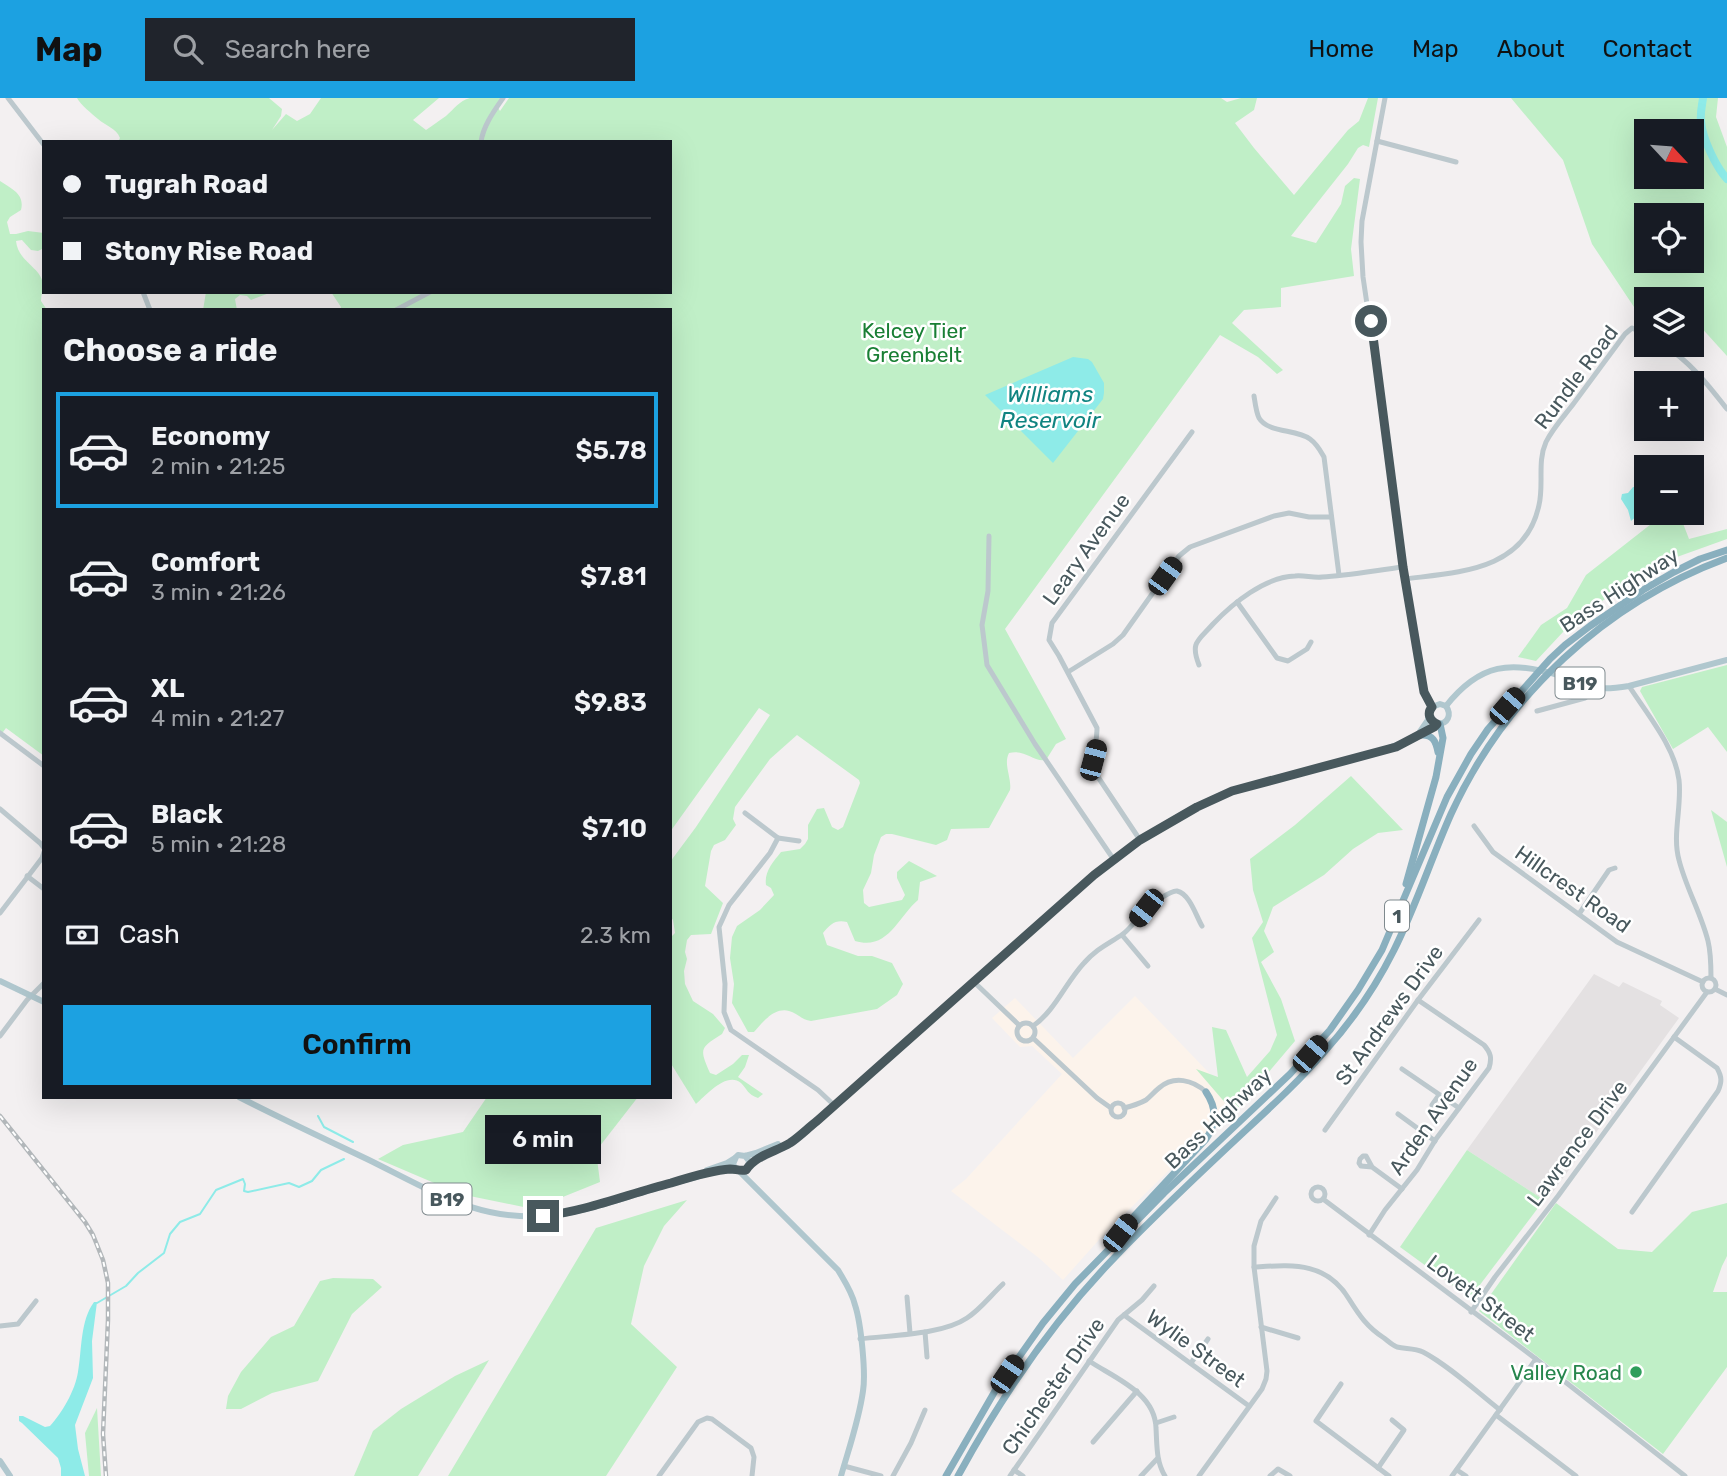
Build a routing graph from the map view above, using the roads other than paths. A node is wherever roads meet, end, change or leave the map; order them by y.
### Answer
1 (8, 98) edge
2 (503, 98) edge
3 (1385, 98) edge
4 (481, 140) edge
5 (1377, 141) junction
6 (42, 142) edge
7 (1456, 162) dead end
8 (426, 294) edge
9 (400, 308) edge
10 (1634, 329) edge
11 (1679, 357) edge
12 (1254, 396) dead end
13 (1727, 409) edge
14 (1192, 432) dead end
15 (1331, 517) junction
16 (989, 536) dead end
17 (1727, 550) edge
18 (1727, 561) edge
19 (1403, 567) junction
20 (1339, 575) junction
21 (1405, 579) junction
22 (1237, 602) junction
23 (1311, 642) dead end
24 (1727, 660) edge
25 (1552, 663) junction
26 (1199, 665) dead end
27 (1068, 672) junction
28 (1629, 686) junction
29 (1593, 687) junction
30 (1446, 706) junction
31 (1432, 707) junction
32 (1537, 711) dead end
33 (1430, 717) junction
34 (1438, 724) junction
35 (0, 733) edge
36 (1418, 736) junction
37 (1440, 756) junction
38 (42, 764) edge
39 (0, 809) edge
40 (745, 813) dead end
41 (1474, 826) dead end
42 (778, 838) junction
43 (1140, 840) junction
44 (799, 841) dead end
45 (42, 846) edge
46 (42, 858) edge
47 (1114, 859) junction
48 (1615, 868) dead end
49 (27, 876) junction
50 (42, 887) edge
51 (0, 913) edge
52 (1578, 914) junction
53 (1479, 920) dead end
54 (1202, 926) dead end
55 (1122, 935) junction
56 (1390, 935) junction
57 (1147, 966) dead end
58 (1711, 978) junction
59 (0, 981) edge
60 (974, 982) junction
61 (1703, 982) junction
62 (42, 985) edge
63 (1715, 989) junction
64 (1707, 992) junction
65 (31, 995) junction
66 (1727, 995) edge
67 (1418, 1000) junction
68 (42, 1001) edge
69 (1019, 1025) junction
70 (1033, 1026) junction
71 (0, 1036) edge
72 (1674, 1037) junction
73 (1033, 1038) junction
74 (1402, 1069) dead end
75 (1206, 1092) joint
76 (1439, 1095) junction
77 (243, 1099) edge
78 (1432, 1105) dead end
79 (835, 1106) junction
80 (1111, 1108) junction
81 (1124, 1108) junction
82 (1459, 1108) junction
83 (1398, 1114) dead end
84 (1325, 1130) dead end
85 (802, 1133) junction
86 (1435, 1141) junction
87 (745, 1156) junction
88 (736, 1157) junction
89 (749, 1166) junction
90 (1372, 1167) dead end
91 (738, 1170) junction
92 (672, 1182) junction
93 (754, 1185) junction
94 (1402, 1189) junction
95 (1276, 1198) dead end
96 (1323, 1199) dead end
97 (1632, 1212) dead end
98 (1369, 1234) junction
99 (1105, 1251) junction
100 (1254, 1267) junction
101 (1003, 1284) dead end
102 (1154, 1286) dead end
103 (907, 1297) dead end
104 (36, 1301) dead end
105 (1471, 1312) junction
106 (1124, 1315) junction
107 (0, 1326) edge
108 (1261, 1327) junction
109 (925, 1332) junction
110 (910, 1333) junction
111 (1298, 1338) dead end
112 (860, 1339) junction
113 (1208, 1339) dead end
114 (927, 1357) dead end
115 (1536, 1359) junction
116 (1089, 1361) junction
117 (1191, 1363) junction
118 (1341, 1384) dead end
119 (995, 1391) junction
120 (1137, 1391) junction
121 (1249, 1406) junction
122 (925, 1410) dead end
123 (1498, 1413) junction
124 (1174, 1417) dead end
125 (1392, 1420) dead end
126 (1156, 1423) junction
127 (1093, 1442) dead end
128 (1157, 1459) junction
129 (0, 1461) edge
130 (844, 1466) junction
131 (1378, 1468) junction
132 (1565, 1468) junction
133 (1457, 1470) junction
134 (1012, 1473) edge
135 (10, 1476) edge
136 (659, 1476) edge
137 (752, 1476) edge
138 (841, 1476) edge
139 (881, 1476) edge
140 (893, 1476) edge
141 (941, 1476) edge
142 (946, 1476) edge
143 (960, 1476) edge
144 (1023, 1476) edge
145 (1141, 1476) edge
146 (1165, 1476) edge
147 (1199, 1476) edge
148 (1270, 1476) edge
149 (1290, 1476) edge
150 (1389, 1476) edge
151 (1452, 1476) edge
152 (1466, 1476) edge
153 (1559, 1476) edge
154 (1576, 1476) edge
155 (1685, 1476) edge

1 - 6 street
2 - 4 street
3 - 5 street
5 - 7 street
5 - 19 street
8 - 9 street
10 - 21 street, Rundle Road
11 - 13 street
12 - 15 street
14 - 27 street, Leary Avenue
15 - 20 street
15 - 27 street
16 - 47 street
17 - 25 highway, Bass Highway / 1
18 - 25 highway, Bass Highway / 1
19 - 20 street
19 - 21 street
20 - 22 street
21 - 31 street
22 - 23 street
22 - 26 street
24 - 28 main road, B19
25 - 56 highway, Bass Highway / 1
25 - 143 highway, Bass Highway / 1
27 - 43 street, Leary Avenue
28 - 29 main road, B19
28 - 58 street
29 - 30 main road, B19
29 - 32 street
30 - 31 main road
30 - 34 main road, B19
31 - 33 main road
33 - 34 main road
33 - 36 main road
34 - 36 main road, B19
34 - 37 highway
35 - 38 street
36 - 37 highway
36 - 43 main road, B19
37 - 56 highway
39 - 45 street
40 - 42 street
41 - 52 street, Hillcrest Road
42 - 44 street
42 - 79 street
43 - 47 main road, B19
46 - 49 street
47 - 60 main road, B19
48 - 52 street
49 - 50 street
49 - 51 street
52 - 61 street, Hillcrest Road
53 - 67 street, St Andrews Drive
54 - 55 street
55 - 57 street
55 - 70 street
56 - 99 highway, Bass Highway / 1
58 - 61 street
58 - 63 street
59 - 65 main road
60 - 69 street
60 - 79 main road, B19
61 - 64 street
62 - 65 street
63 - 64 street
63 - 66 street
64 - 72 street, Lawrence Drive
65 - 68 main road
65 - 71 street
67 - 82 street, Arden Avenue
67 - 84 street, St Andrews Drive
69 - 70 street
69 - 73 street
70 - 73 street
72 - 97 street
72 - 105 street, Lawrence Drive
73 - 80 street
74 - 76 street
75 - 81 street
75 - 99 highway
76 - 78 street
76 - 82 street
77 - 92 main road, B19
79 - 85 main road, B19
80 - 81 street
80 - 81 street
82 - 86 street, Arden Avenue
83 - 86 street
85 - 87 main road, B19
85 - 89 main road, B19
86 - 94 street, Arden Avenue
87 - 88 main road, B19
87 - 89 main road
88 - 91 main road
88 - 92 main road, B19
89 - 91 main road, B19
89 - 93 main road
90 - 94 street
91 - 92 main road, B19
91 - 93 main road
93 - 112 main road
94 - 98 street, Arden Avenue
95 - 100 street
96 - 98 street, Lovett Street
98 - 105 street, Lovett Street
99 - 119 highway, Bass Highway / 1
100 - 108 street
100 - 123 street
101 - 109 street
102 - 106 street, Chichester Drive
103 - 110 street
104 - 107 street
105 - 115 street, Lovett Street
106 - 116 street, Chichester Drive
106 - 117 street, Wylie Street
108 - 111 street
108 - 121 street
109 - 110 street
109 - 114 street
110 - 112 street
112 - 130 main road
113 - 117 street
115 - 123 street
115 - 155 street, Lovett Street
116 - 120 street
116 - 134 street, Chichester Drive
117 - 121 street, Wylie Street
118 - 131 street
119 - 141 highway
119 - 142 highway, Bass Highway / 1
120 - 126 street
120 - 127 street
121 - 147 street
122 - 140 street
123 - 132 street
123 - 133 street
124 - 126 street
125 - 131 street
126 - 128 street
128 - 145 street
128 - 146 street
129 - 135 main road
130 - 138 main road
130 - 139 street
131 - 150 street
132 - 153 street
132 - 154 street
133 - 151 street
133 - 152 street
134 - 144 street
136 - 137 street
148 - 149 street

